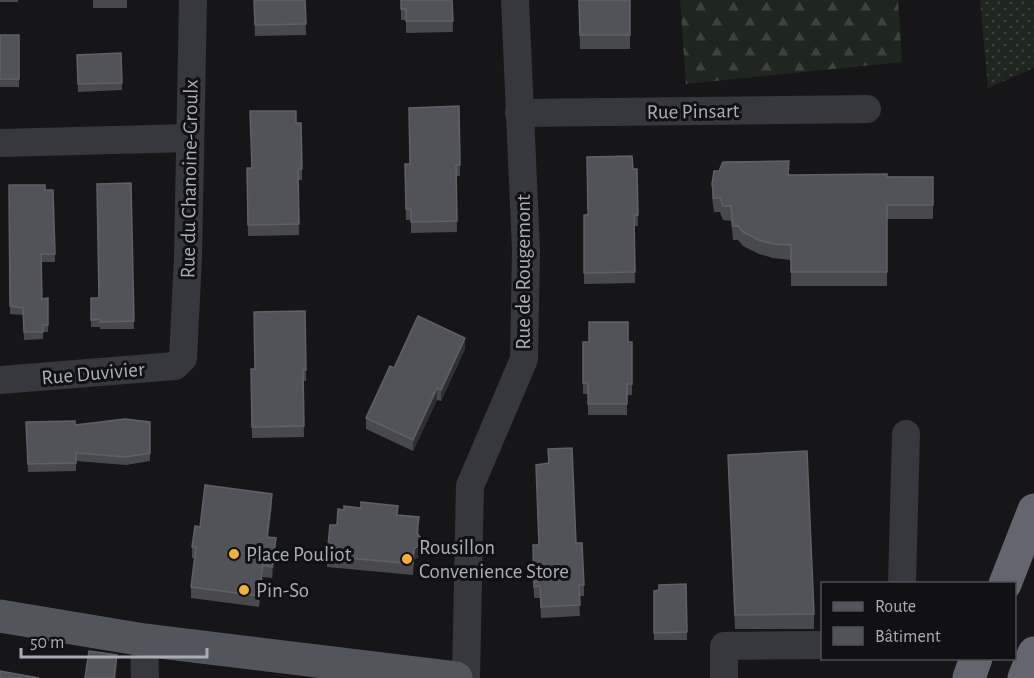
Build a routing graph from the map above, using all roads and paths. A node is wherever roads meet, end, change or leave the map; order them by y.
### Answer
1 (194, 0) edge
2 (515, 0) edge
3 (867, 109) dead end
4 (519, 113) junction
5 (190, 138) junction
6 (0, 144) edge
7 (183, 358) joint
8 (0, 380) edge
9 (906, 434) dead end
10 (1034, 510) edge
11 (903, 582) edge
12 (1006, 582) edge
13 (0, 616) edge
14 (144, 640) junction
15 (821, 645) edge
16 (1034, 653) edge
17 (975, 660) edge
18 (145, 678) edge
19 (456, 678) edge
20 (466, 678) edge
21 (724, 678) edge
22 (969, 678) edge
23 (1024, 678) edge

1 - 5 street, Rue du Chanoine-Groulx
2 - 4 street, Rue de Rougemont
3 - 4 street, Rue Pinsart
4 - 20 street, Rue de Rougemont
5 - 6 street
5 - 7 street, Rue du Chanoine-Groulx
7 - 8 street, Rue Duvivier
9 - 11 street
10 - 12 highway
13 - 14 main road
14 - 18 street
14 - 19 main road
15 - 21 street
16 - 23 highway
17 - 22 highway

